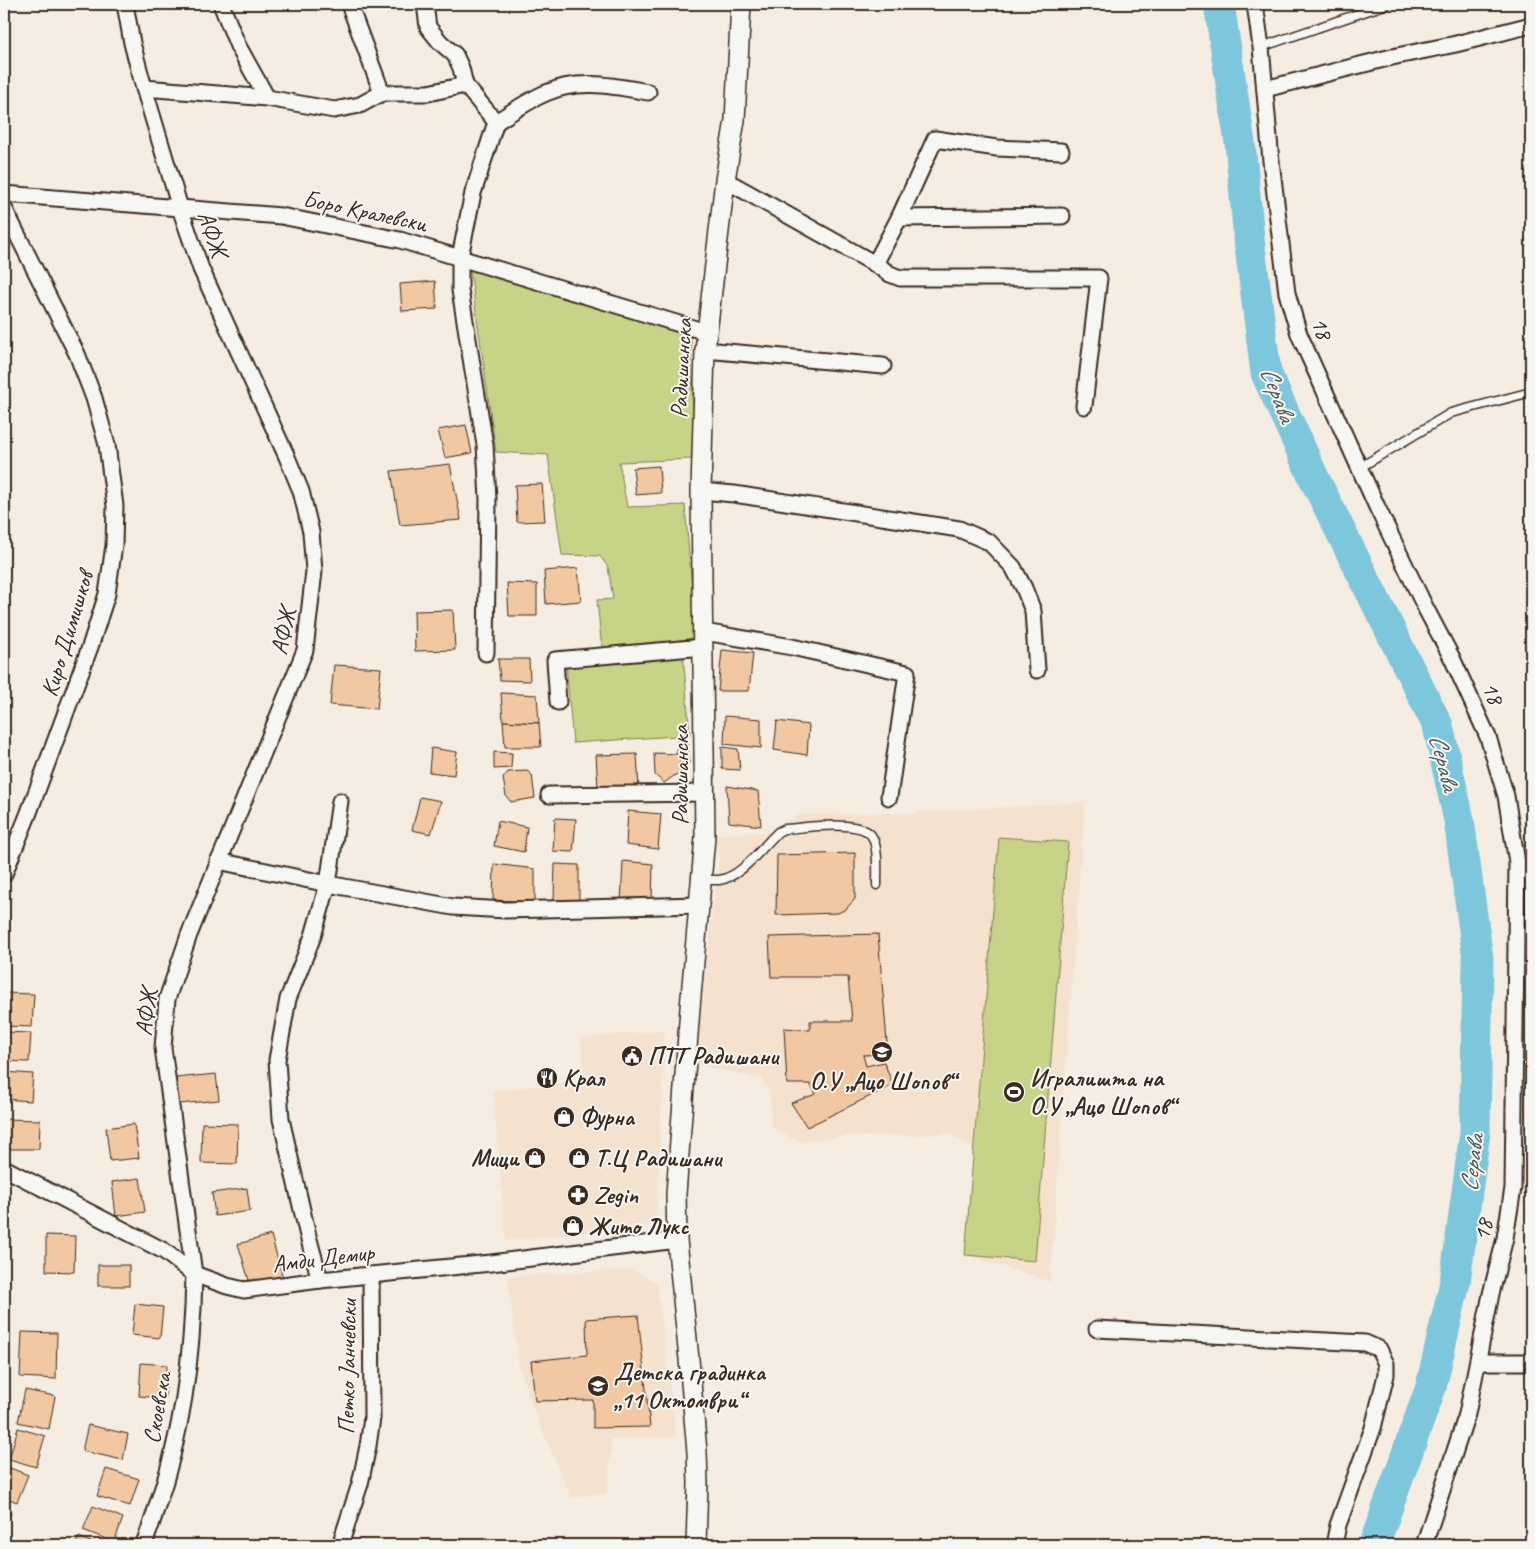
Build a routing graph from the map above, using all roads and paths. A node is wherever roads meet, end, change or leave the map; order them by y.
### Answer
1 (125, 4) edge
2 (221, 4) edge
3 (349, 4) edge
4 (425, 4) edge
5 (1255, 4) edge
6 (1387, 4) edge
7 (740, 6) edge
8 (1531, 25) edge
9 (1261, 48) junction
10 (465, 85) junction
11 (144, 88) junction
12 (1265, 89) junction
13 (648, 92) dead end
14 (382, 93) junction
15 (267, 98) junction
16 (496, 122) junction
17 (1061, 151) dead end
18 (725, 180) junction
19 (4, 194) edge
20 (4, 208) edge
21 (180, 208) junction
22 (1062, 216) dead end
23 (899, 218) junction
24 (460, 257) junction
25 (875, 264) junction
26 (705, 341) junction
27 (883, 366) dead end
28 (1531, 392) edge
29 (1084, 406) dead end
30 (1359, 468) junction
31 (701, 491) junction
32 (704, 639) junction
33 (486, 653) dead end
34 (1037, 670) dead end
35 (558, 702) dead end
36 (706, 793) junction
37 (549, 795) dead end
38 (889, 797) dead end
39 (340, 801) dead end
40 (218, 861) junction
41 (4, 874) edge
42 (703, 880) junction
43 (328, 884) junction
44 (877, 885) dead end
45 (700, 906) junction
46 (4, 1168) edge
47 (676, 1240) junction
48 (194, 1274) junction
49 (371, 1275) junction
50 (320, 1280) junction
51 (1097, 1329) dead end
52 (1478, 1362) junction
53 (1531, 1362) edge
54 (143, 1545) edge
55 (340, 1545) edge
56 (696, 1545) edge
57 (1334, 1545) edge
58 (1424, 1545) edge

1 - 11 street, АФЖ
2 - 15 street
3 - 14 street
4 - 10 street
5 - 9 street, 18
6 - 9 lane
7 - 18 street, Радишанска
8 - 12 street
9 - 12 street, 18
10 - 14 street
10 - 16 street
11 - 15 street
11 - 21 street, АФЖ
12 - 30 street, 18
13 - 16 street
14 - 15 street
16 - 24 street
17 - 23 street
18 - 25 street
18 - 26 street, Радишанска
19 - 21 street, Боро Кралевски
20 - 41 street, Киро Димишков
21 - 24 street, Боро Кралевски
21 - 40 street, АФЖ
22 - 23 street
23 - 25 street
24 - 26 street, Боро Кралевски
24 - 33 street
25 - 29 street
26 - 27 street, Боро Кралевски
26 - 31 street, Радишанска
28 - 30 lane
30 - 52 street, 18
31 - 32 street, Радишанска
31 - 34 street
32 - 35 street
32 - 36 street, Радишанска
32 - 38 street
36 - 37 street
36 - 42 street, Радишанска
39 - 43 street
40 - 43 street
40 - 48 street, АФЖ
42 - 44 lane
42 - 45 street, Радишанска
43 - 45 street
43 - 50 street
45 - 47 street, Радишанска
46 - 48 street, Амди Демир
47 - 49 street, Амди Демир
47 - 56 street, Радишанска
48 - 50 street, Амди Демир
48 - 54 street, Скоевска
49 - 50 street, Амди Демир
49 - 55 street, Петко Јанчевски
51 - 57 street
52 - 53 street
52 - 58 street, 18

